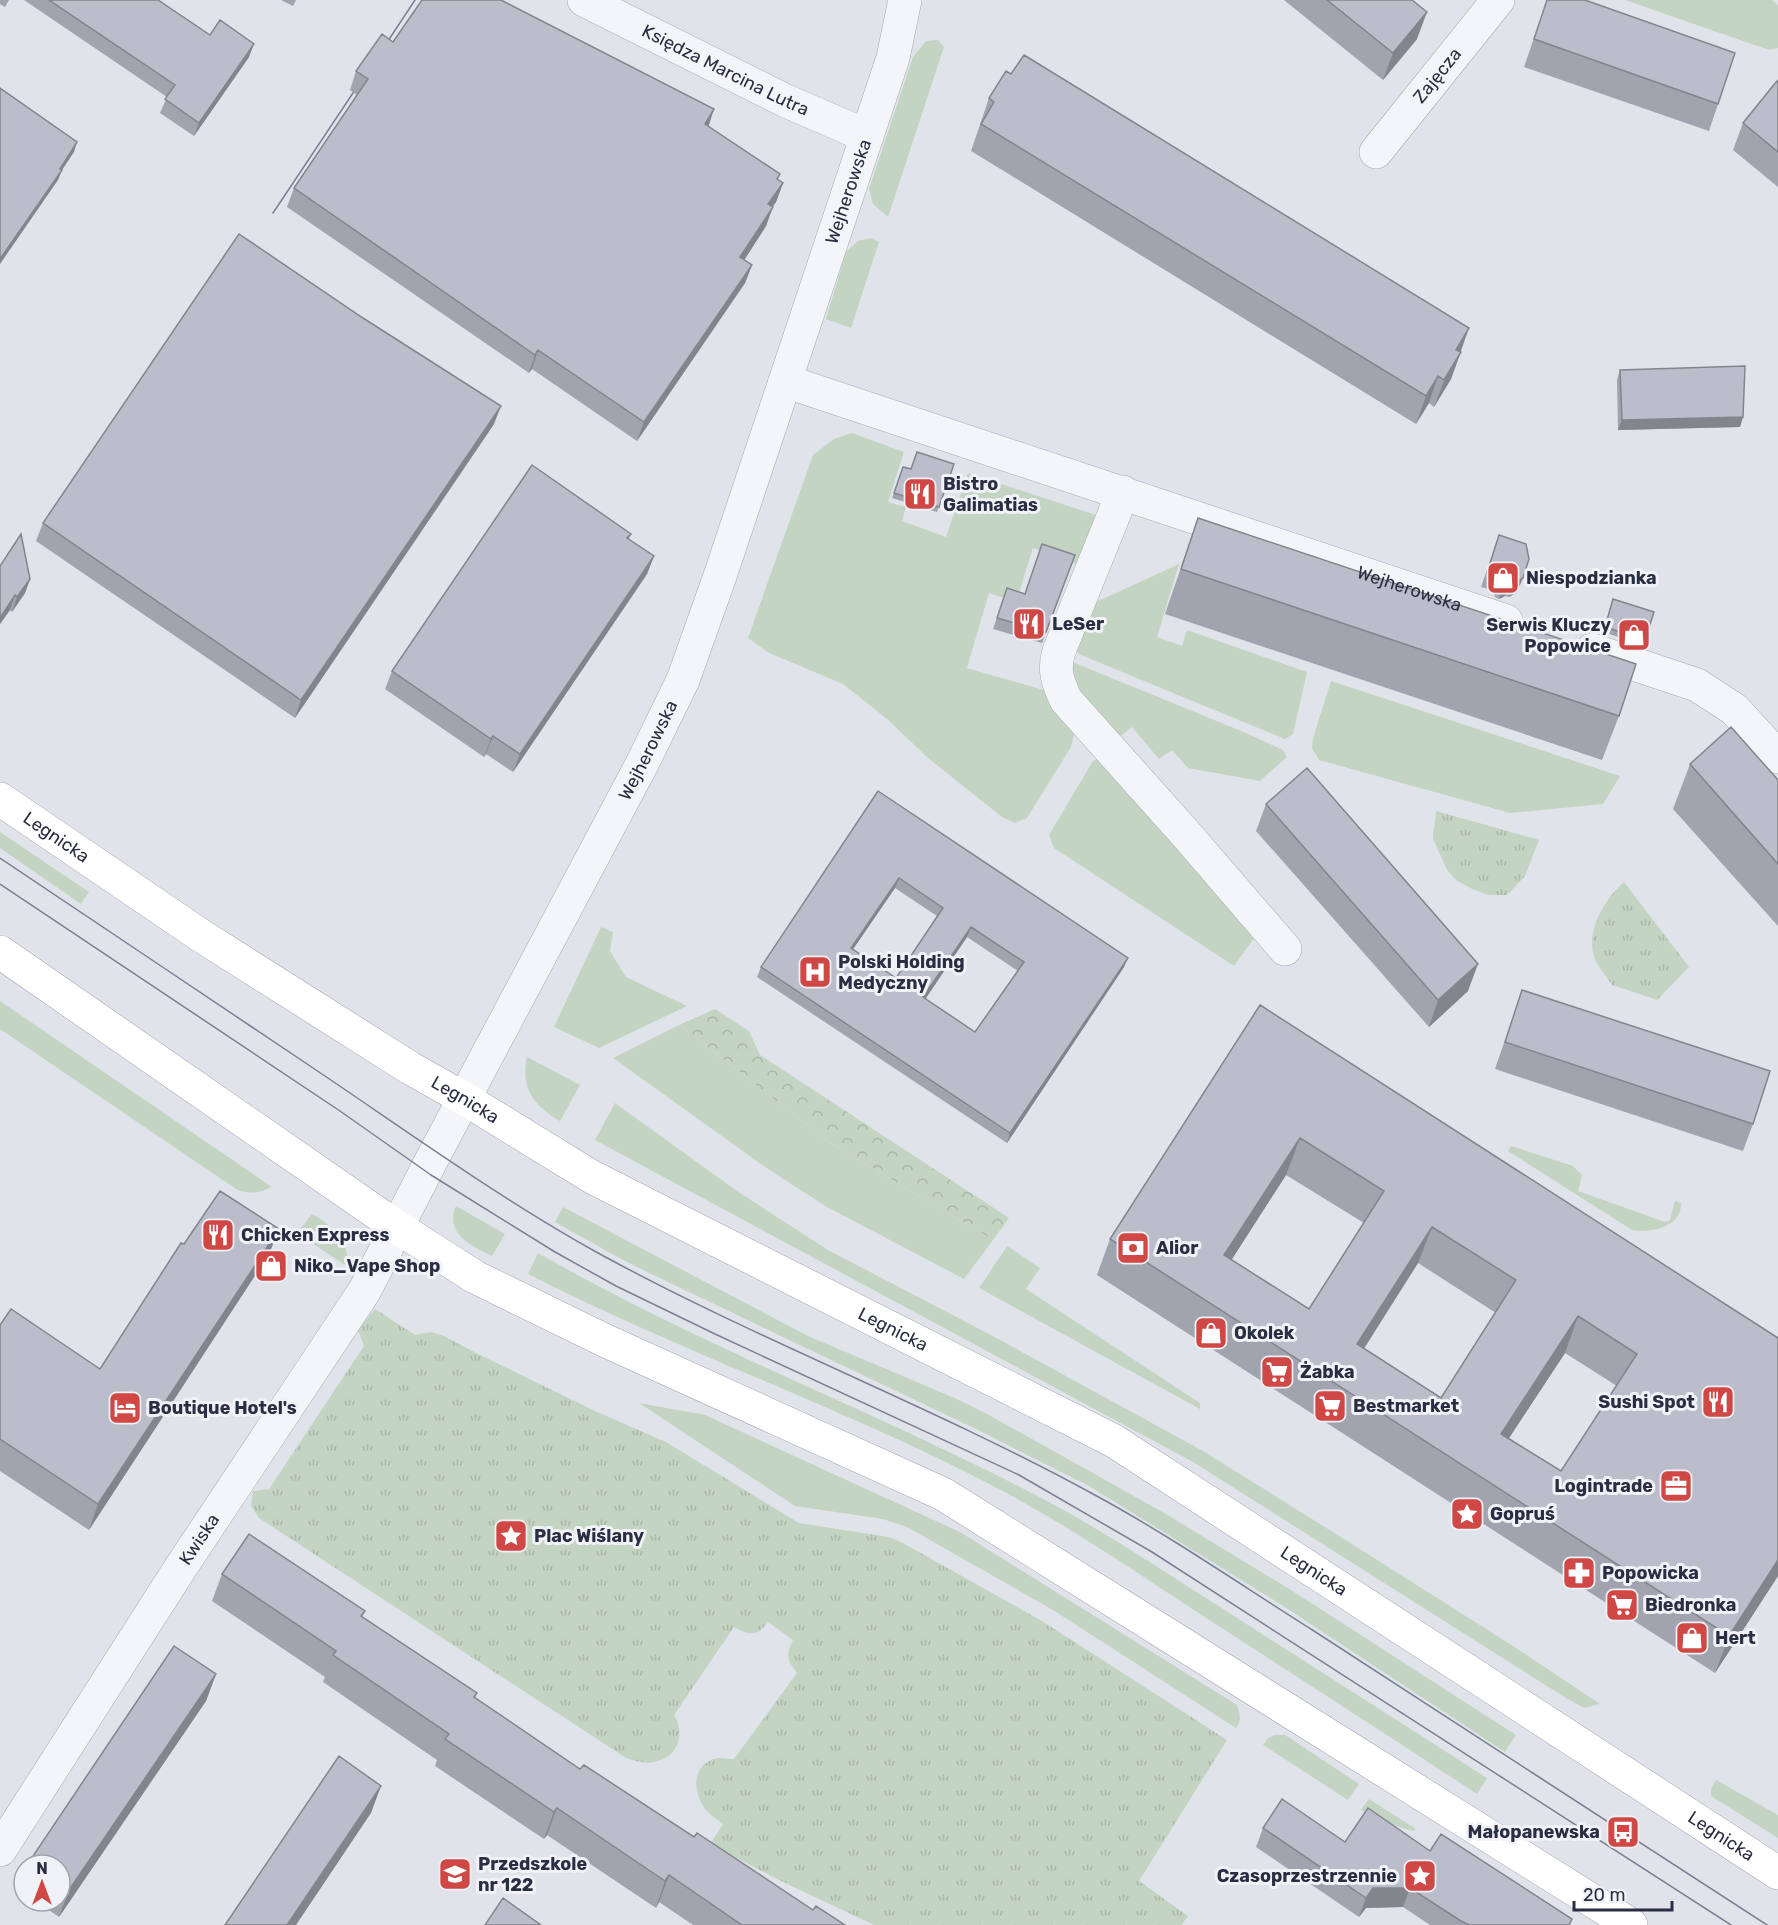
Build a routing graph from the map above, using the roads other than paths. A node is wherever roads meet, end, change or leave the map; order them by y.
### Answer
1 (585, 0) edge
2 (906, 0) edge
3 (1498, 0) edge
4 (867, 136) junction
5 (1376, 152) dead end
6 (785, 381) junction
7 (1123, 492) junction
8 (1532, 629) edge
9 (1564, 640) edge
10 (1778, 757) edge
11 (0, 799) edge
12 (1285, 949) dead end
13 (0, 952) edge
14 (465, 1099) junction
15 (397, 1227) junction
16 (0, 1850) edge
17 (1778, 1873) edge
18 (1631, 1925) edge

1 - 4 street, Księdza Marcina Lutra
2 - 4 street, Wejherowska
3 - 5 street, Zajęcza
4 - 6 street, Wejherowska
6 - 7 street, Wejherowska
6 - 14 street, Wejherowska
7 - 8 street, Wejherowska
7 - 12 street
9 - 10 street
11 - 14 main road, Legnicka
13 - 15 main road
14 - 15 street, Wejherowska
14 - 17 main road, Legnicka
15 - 16 street, Kwiska
15 - 18 main road

